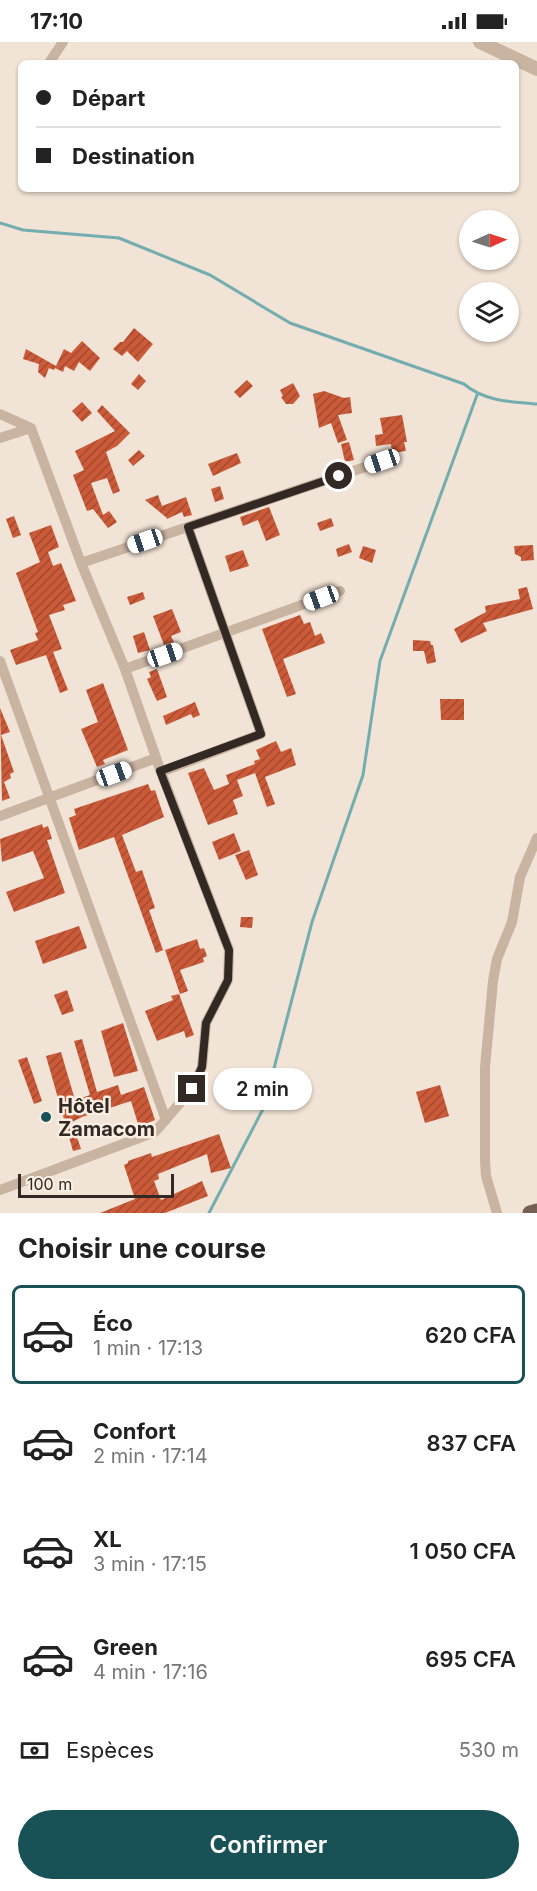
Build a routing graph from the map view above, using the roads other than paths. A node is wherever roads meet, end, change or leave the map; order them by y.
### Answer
1 (63, 42) edge
2 (480, 42) edge
3 (51, 60) edge
4 (518, 60) edge
5 (519, 60) edge
6 (537, 69) edge
7 (0, 414) edge
8 (31, 428) junction
9 (0, 438) edge
10 (382, 461) dead end
11 (188, 527) junction
12 (81, 563) junction
13 (340, 591) dead end
14 (225, 634) junction
15 (0, 661) edge
16 (125, 669) junction
17 (156, 758) junction
18 (160, 771) junction
19 (51, 797) junction
20 (0, 816) edge
21 (537, 838) edge
22 (166, 1120) junction
23 (0, 1190) edge
24 (537, 1211) edge
25 (497, 1213) edge
26 (530, 1213) edge

1 - 3 street
2 - 4 street
5 - 6 street
7 - 8 street
8 - 9 street
8 - 12 street
10 - 11 street
11 - 12 street
11 - 14 street
12 - 16 street
13 - 14 street
14 - 16 street
14 - 18 street
15 - 19 street
16 - 17 street
17 - 18 street
17 - 19 street
18 - 22 street
19 - 20 street
19 - 22 street
21 - 25 street
22 - 23 street
24 - 26 main road

